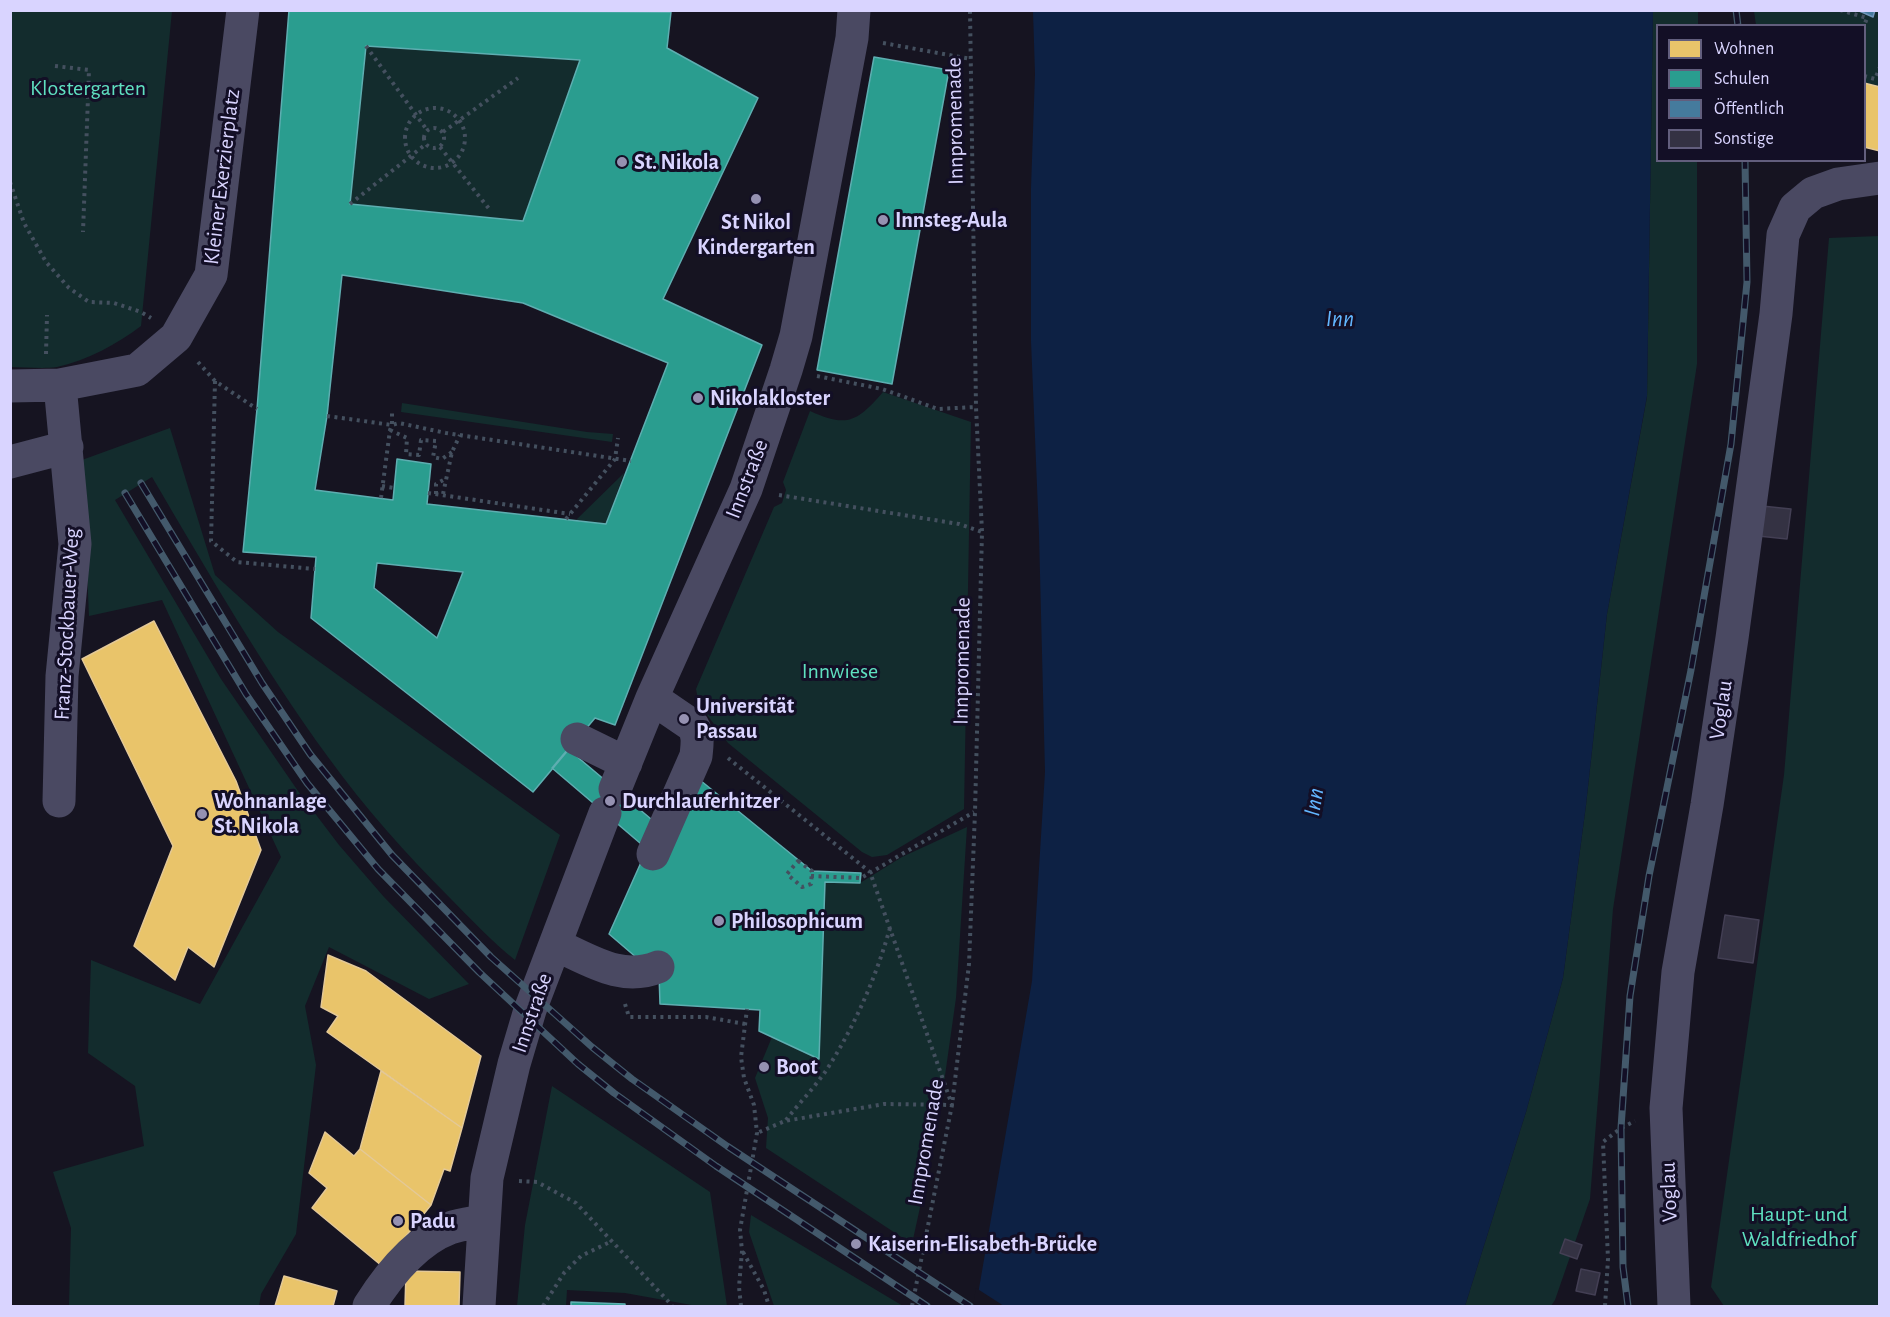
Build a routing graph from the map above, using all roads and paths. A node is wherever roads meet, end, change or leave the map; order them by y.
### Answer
1 (243, 10) edge
2 (970, 10) edge
3 (1840, 10) edge
4 (853, 24) edge
5 (1865, 24) edge
6 (366, 46) dead end
7 (971, 59) junction
8 (55, 66) dead end
9 (1880, 67) edge
10 (1866, 77) edge
11 (518, 78) dead end
12 (415, 115) junction
13 (460, 120) junction
14 (427, 130) junction
15 (444, 132) junction
16 (426, 144) junction
17 (440, 147) junction
18 (410, 156) junction
19 (453, 163) junction
20 (1880, 178) edge
21 (10, 182) edge
22 (350, 204) dead end
23 (490, 210) dead end
24 (83, 232) dead end
25 (114, 303) dead end
26 (205, 370) dead end
27 (786, 370) junction
28 (215, 381) junction
29 (60, 384) junction
30 (10, 386) edge
31 (976, 407) junction
32 (257, 409) dead end
33 (392, 411) dead end
34 (327, 416) dead end
35 (391, 428) junction
36 (460, 435) junction
37 (618, 438) dead end
38 (67, 447) junction
39 (452, 452) junction
40 (615, 459) junction
41 (631, 461) dead end
42 (10, 462) edge
43 (447, 478) junction
44 (382, 486) junction
45 (394, 488) dead end
46 (746, 489) junction
47 (428, 493) dead end
48 (436, 494) junction
49 (443, 494) junction
50 (381, 498) dead end
51 (570, 514) junction
52 (566, 519) dead end
53 (981, 531) junction
54 (315, 569) dead end
55 (652, 698) junction
56 (697, 733) junction
57 (577, 739) dead end
58 (615, 788) junction
59 (59, 801) dead end
60 (975, 812) junction
61 (653, 854) dead end
62 (870, 872) junction
63 (811, 876) junction
64 (890, 927) junction
65 (556, 945) junction
66 (658, 967) dead end
67 (616, 972) junction
68 (747, 1009) dead end
69 (744, 1024) junction
70 (952, 1106) junction
71 (785, 1121) junction
72 (1621, 1128) dead end
73 (757, 1133) junction
74 (537, 1182) dead end
75 (483, 1221) junction
76 (612, 1241) junction
77 (742, 1251) junction
78 (667, 1300) junction
79 (369, 1306) edge
80 (479, 1306) edge
81 (543, 1306) edge
82 (664, 1306) edge
83 (672, 1306) edge
84 (741, 1306) edge
85 (769, 1306) edge
86 (912, 1306) edge
87 (1605, 1306) edge
88 (1674, 1306) edge

1 - 29 street, Kleiner Exerzierplatz
2 - 7 path, Innpromenade
3 - 5 path
4 - 7 path
4 - 27 street, Innstraße
6 - 12 path
7 - 31 path, Innpromenade
8 - 24 path
9 - 10 path
11 - 13 path
12 - 13 path
12 - 14 path
12 - 18 path
13 - 15 path
13 - 19 path
14 - 15 path
14 - 16 path
15 - 17 path
16 - 17 path
16 - 18 path
17 - 19 path
18 - 19 path
18 - 22 path
19 - 23 path
20 - 88 street, Voglau
21 - 25 path
26 - 28 path
27 - 31 path
27 - 46 street, Innstraße
28 - 32 path
28 - 54 path
29 - 30 street, Kleiner Exerzierplatz
29 - 38 street, Franz-Stockbauer-Weg
31 - 53 path, Innpromenade
33 - 35 path
34 - 35 path
35 - 36 path
35 - 39 path
35 - 44 path
36 - 39 path
36 - 40 path
37 - 40 path
38 - 42 street
38 - 59 street, Franz-Stockbauer-Weg
39 - 43 path
40 - 41 path
40 - 51 path
43 - 48 path
43 - 49 path
44 - 45 path
44 - 50 path
46 - 53 path
46 - 55 street, Innstraße
47 - 48 path
48 - 49 path
49 - 51 path
51 - 52 path
53 - 60 path, Innpromenade
55 - 56 street
55 - 58 street, Innstraße
56 - 61 street
56 - 62 path
57 - 58 street
58 - 65 street, Innstraße
60 - 62 path
60 - 70 path, Innpromenade
62 - 63 path
62 - 64 path
63 - 63 path
64 - 70 path
64 - 71 path
65 - 67 street
65 - 75 street, Innstraße
66 - 67 street
67 - 69 path
68 - 69 path
69 - 73 path
70 - 71 path
70 - 86 path, Innpromenade
71 - 73 path
72 - 87 path
73 - 77 path
74 - 76 path
75 - 79 street
75 - 80 street, Innstraße
76 - 78 path
76 - 81 path
77 - 84 path
77 - 85 path
78 - 82 path
78 - 83 path

